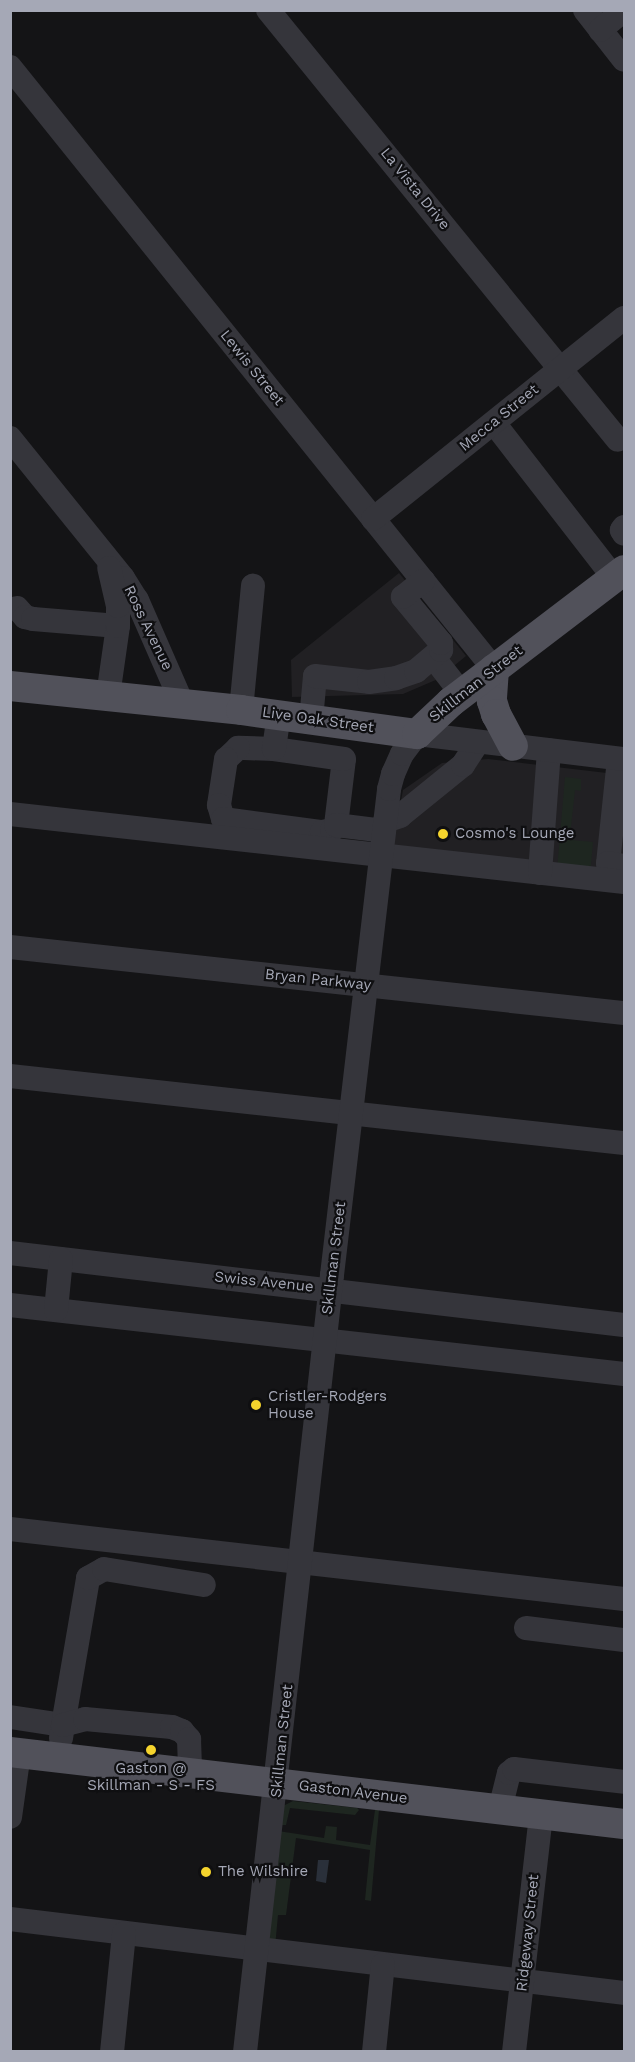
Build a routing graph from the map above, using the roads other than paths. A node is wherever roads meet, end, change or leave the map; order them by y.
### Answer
1 (268, 10) edge
2 (585, 10) edge
3 (624, 10) edge
4 (600, 30) junction
5 (624, 60) edge
6 (10, 67) edge
7 (624, 318) edge
8 (561, 368) junction
9 (494, 423) junction
10 (10, 438) edge
11 (618, 440) dead end
12 (373, 519) junction
13 (624, 527) edge
14 (624, 534) edge
15 (106, 557) junction
16 (620, 575) edge
17 (423, 581) junction
18 (254, 586) dead end
19 (17, 608) dead end
20 (118, 626) junction
21 (460, 627) junction
22 (438, 651) junction
23 (494, 669) junction
24 (10, 686) edge
25 (462, 694) junction
26 (108, 696) junction
27 (182, 703) junction
28 (241, 710) junction
29 (279, 715) junction
30 (311, 720) junction
31 (347, 725) junction
32 (417, 734) junction
33 (478, 742) junction
34 (513, 746) junction
35 (274, 749) junction
36 (549, 750) junction
37 (344, 759) junction
38 (622, 759) edge
39 (10, 814) edge
40 (336, 825) junction
41 (385, 826) junction
42 (381, 857) junction
43 (624, 866) edge
44 (540, 873) junction
45 (624, 882) edge
46 (10, 947) edge
47 (367, 985) junction
48 (624, 1013) edge
49 (10, 1076) edge
50 (352, 1112) junction
51 (624, 1143) edge
52 (10, 1253) edge
53 (61, 1258) junction
54 (330, 1289) junction
55 (10, 1305) edge
56 (56, 1310) junction
57 (624, 1325) edge
58 (325, 1342) junction
59 (624, 1374) edge
60 (10, 1529) edge
61 (301, 1562) junction
62 (204, 1585) dead end
63 (624, 1599) edge
64 (526, 1628) dead end
65 (624, 1640) edge
66 (10, 1718) edge
67 (63, 1725) junction
68 (15, 1753) edge
69 (57, 1758) junction
70 (190, 1773) junction
71 (624, 1782) edge
72 (277, 1783) junction
73 (500, 1809) junction
74 (542, 1815) junction
75 (10, 1817) edge
76 (624, 1824) edge
77 (10, 1919) edge
78 (124, 1934) junction
79 (258, 1949) junction
80 (383, 1964) junction
81 (523, 1980) junction
82 (624, 1994) edge
83 (112, 2052) edge
84 (245, 2052) edge
85 (374, 2052) edge
86 (514, 2052) edge

1 - 8 street, La Vista Drive
2 - 4 street
3 - 4 street
4 - 5 street
6 - 12 street, Lewis Street
7 - 8 street, Mecca Street
8 - 9 street, Mecca Street
8 - 11 street, La Vista Drive
9 - 12 street, Mecca Street
9 - 16 street
10 - 15 street, Ross Avenue
12 - 17 street, Lewis Street
13 - 14 street
15 - 20 street, Ross Avenue
15 - 27 street, Ross Avenue
16 - 23 main road, Skillman Street
17 - 21 street, Lewis Street
17 - 22 street
18 - 28 street
19 - 20 street
20 - 26 street, Ross Avenue
21 - 22 street
21 - 23 street, Lewis Street
22 - 25 street
22 - 30 street
23 - 25 main road, Skillman Street
23 - 34 main road
24 - 26 main road, Live Oak Street
25 - 32 main road, Skillman Street
26 - 27 main road, Live Oak Street
27 - 28 main road, Live Oak Street
28 - 29 main road, Live Oak Street
29 - 30 main road, Live Oak Street
29 - 35 street
30 - 31 main road, Live Oak Street
31 - 32 main road, Live Oak Street
31 - 37 street
32 - 33 street, Live Oak Street
32 - 41 street, Skillman Street
33 - 34 street, Live Oak Street
33 - 41 street
34 - 36 street, Live Oak Street
35 - 37 street
35 - 40 street
36 - 38 street, Live Oak Street
36 - 44 street
37 - 40 street
38 - 43 street
39 - 42 street
40 - 41 street
41 - 42 street, Skillman Street
42 - 44 street
42 - 47 street, Skillman Street
44 - 45 street
46 - 47 street, Bryan Parkway
47 - 48 street, Bryan Parkway
47 - 50 street, Skillman Street
49 - 50 street
50 - 51 street
50 - 54 street, Skillman Street
52 - 53 street, Swiss Avenue
53 - 54 street, Swiss Avenue
53 - 56 street
54 - 57 street, Swiss Avenue
54 - 58 street, Skillman Street
55 - 56 street
56 - 58 street
58 - 59 street
58 - 61 street, Skillman Street
60 - 61 street
61 - 63 street
61 - 72 street, Skillman Street
62 - 67 street
64 - 65 street
66 - 67 street
67 - 69 street
67 - 70 street
68 - 69 main road, Gaston Avenue
68 - 75 street
69 - 70 main road, Gaston Avenue
70 - 72 main road, Gaston Avenue
71 - 73 street
72 - 73 main road, Gaston Avenue
72 - 79 street, Skillman Street
73 - 74 main road, Gaston Avenue
74 - 76 main road, Gaston Avenue
74 - 81 street, Ridgeway Street
77 - 78 street
78 - 79 street
78 - 83 street
79 - 80 street
79 - 84 street, Skillman Street
80 - 81 street
80 - 85 street
81 - 82 street
81 - 86 street, Ridgeway Street

